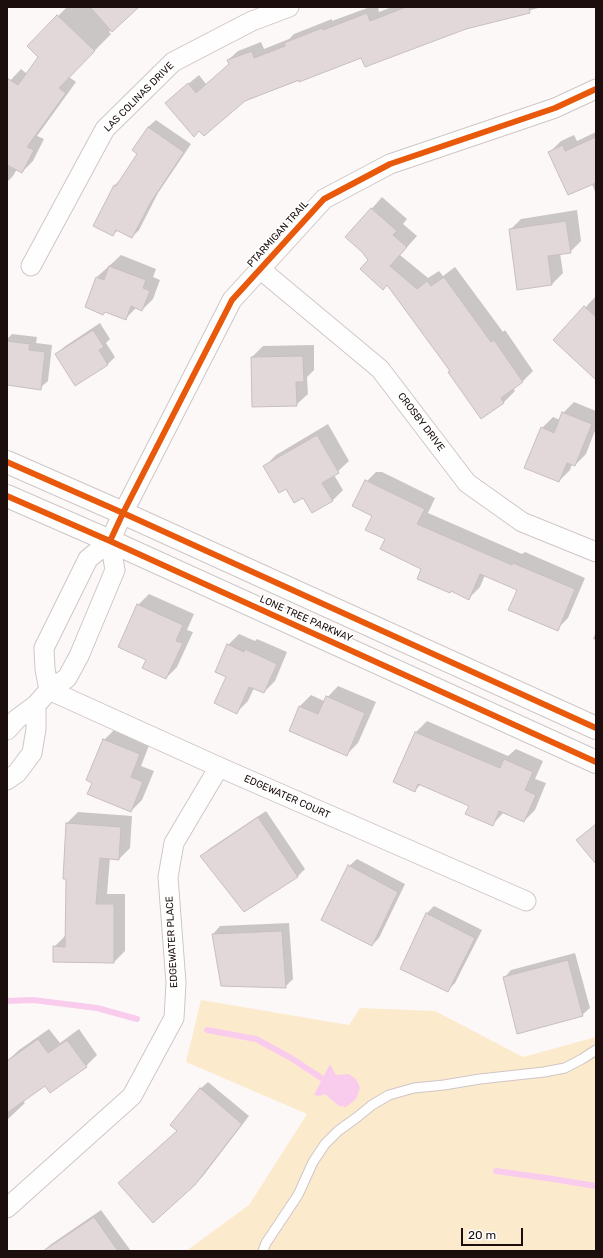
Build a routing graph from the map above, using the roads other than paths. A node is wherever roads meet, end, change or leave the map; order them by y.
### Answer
1 (289, 7) edge
2 (596, 90) edge
3 (32, 266) dead end
4 (260, 269) junction
5 (7, 462) edge
6 (7, 496) edge
7 (123, 513) junction
8 (110, 541) junction
9 (596, 552) edge
10 (49, 690) junction
11 (36, 705) junction
12 (596, 728) edge
13 (7, 730) edge
14 (596, 762) edge
15 (219, 767) junction
16 (7, 780) edge
17 (526, 901) dead end
18 (596, 1050) edge
19 (7, 1208) edge
20 (263, 1251) edge

1 - 3 street, LAS COLINAS DRIVE
2 - 4 street, PTARMIGAN TRAIL
4 - 7 street, PTARMIGAN TRAIL
4 - 9 street, CROSBY DRIVE
5 - 7 street, LONE TREE PARKWAY
6 - 8 street, LONE TREE PARKWAY
7 - 8 street, PTARMIGAN TRAIL
7 - 12 street, LONE TREE PARKWAY
8 - 10 street
8 - 10 street
8 - 14 street, LONE TREE PARKWAY
10 - 11 street
10 - 15 street, EDGEWATER COURT
11 - 13 street
11 - 16 street
15 - 17 street, EDGEWATER COURT
15 - 19 street, EDGEWATER PLACE
18 - 20 lane

